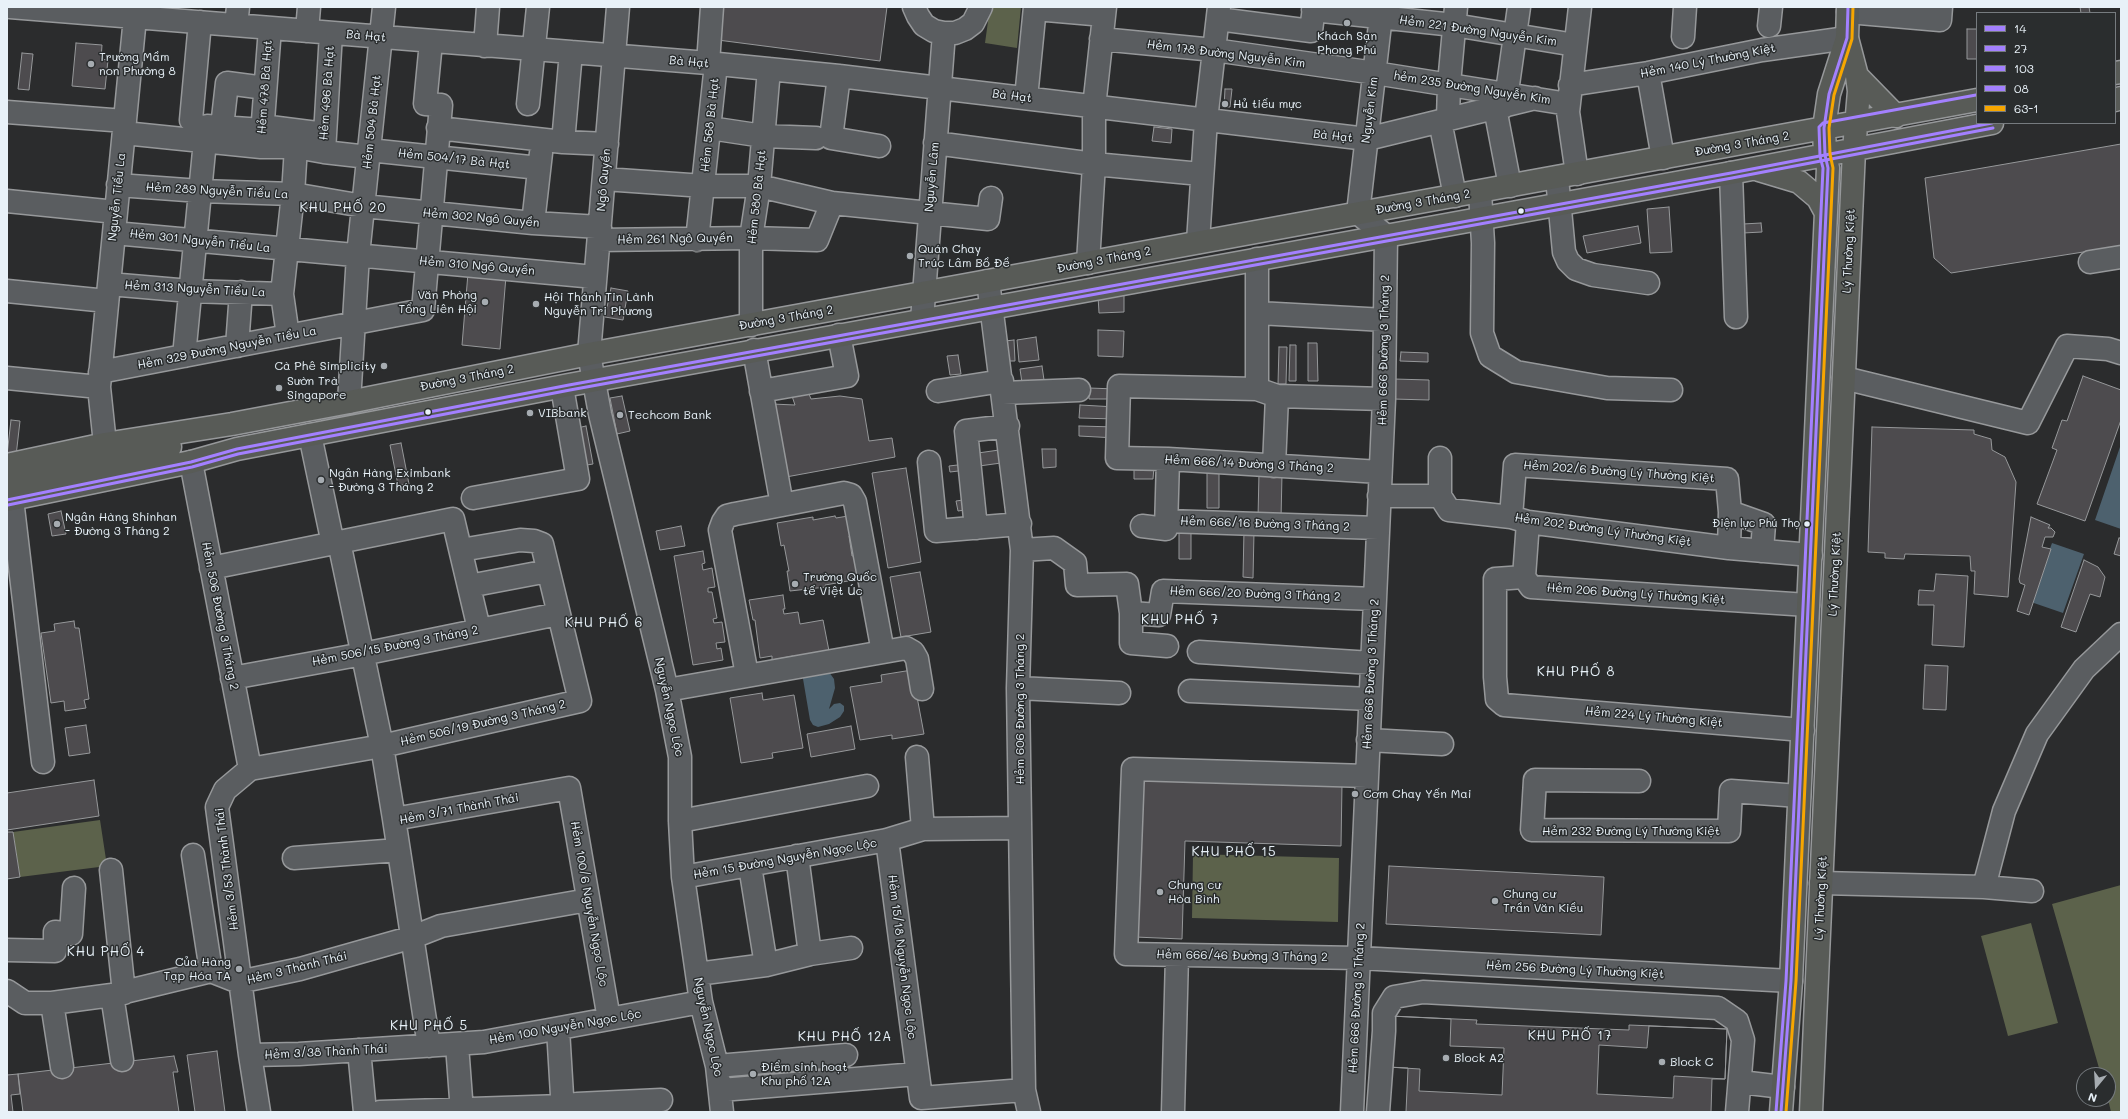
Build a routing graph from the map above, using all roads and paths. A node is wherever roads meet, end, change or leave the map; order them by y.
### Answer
1 (10, 7) edge
2 (309, 7) edge
3 (384, 7) edge
4 (488, 7) edge
5 (538, 7) edge
6 (618, 7) edge
7 (712, 7) edge
8 (914, 7) edge
9 (981, 7) edge
10 (1519, 7) edge
11 (1580, 7) edge
12 (1685, 7) edge
13 (1940, 7) edge
14 (1035, 8) edge
15 (61, 9) edge
16 (1314, 9) edge
17 (1848, 9) edge
18 (1104, 11) edge
19 (135, 12) edge
20 (1382, 12) edge
21 (1219, 13) edge
22 (237, 16) edge
23 (1455, 16) edge
24 (200, 22) junction
25 (270, 28) junction
26 (307, 31) junction
27 (331, 33) junction
28 (944, 33) junction
29 (1515, 36) junction
30 (380, 37) junction
31 (1683, 37) dead end
32 (1847, 38) junction
33 (1101, 39) junction
34 (431, 42) junction
35 (1575, 45) junction
36 (485, 46) junction
37 (534, 50) junction
38 (1214, 50) junction
39 (571, 52) junction
40 (614, 56) junction
41 (712, 64) junction
42 (769, 69) junction
43 (1375, 73) junction
44 (1648, 73) junction
45 (839, 76) junction
46 (1857, 76) junction
47 (1449, 84) junction
48 (939, 87) junction
49 (265, 88) junction
50 (1569, 94) junction
51 (1026, 98) junction
52 (1976, 100) edge
53 (1502, 102) junction
54 (528, 104) dead end
55 (1094, 107) junction
56 (7, 112) edge
57 (1896, 116) junction
58 (1206, 120) junction
59 (1444, 120) junction
60 (1855, 123) junction
61 (1987, 124) edge
62 (124, 127) junction
63 (438, 128) junction
64 (710, 128) junction
65 (1824, 128) junction
66 (205, 134) junction
67 (262, 134) junction
68 (763, 136) junction
69 (824, 138) junction
70 (1367, 140) junction
71 (553, 141) junction
72 (324, 143) junction
73 (935, 143) junction
74 (1891, 143) junction
75 (607, 144) junction
76 (879, 146) dead end
77 (296, 147) junction
78 (1854, 150) junction
79 (369, 154) junction
80 (1825, 155) junction
81 (435, 157) junction
82 (1663, 158) junction
83 (1094, 164) junction
84 (539, 168) junction
85 (1741, 171) junction
86 (1202, 174) junction
87 (1567, 176) junction
88 (604, 179) junction
89 (118, 185) junction
90 (704, 186) junction
91 (759, 186) junction
92 (1510, 186) junction
93 (1852, 188) junction
94 (200, 192) junction
95 (1480, 192) junction
96 (293, 194) junction
97 (1455, 196) junction
98 (990, 198) dead end
99 (7, 201) edge
100 (832, 204) junction
101 (1559, 204) junction
102 (363, 206) junction
103 (1825, 211) junction
104 (430, 213) junction
105 (1358, 213) junction
106 (929, 214) junction
107 (1482, 218) junction
108 (115, 222) junction
109 (533, 223) junction
110 (599, 233) junction
111 (1386, 236) junction
112 (751, 238) junction
113 (195, 240) junction
114 (697, 240) junction
115 (1198, 242) junction
116 (287, 250) junction
117 (358, 255) junction
118 (2121, 257) edge
119 (1257, 259) junction
120 (426, 261) junction
121 (2090, 262) dead end
122 (1088, 263) junction
123 (595, 277) junction
124 (988, 281) junction
125 (1648, 283) dead end
126 (7, 291) edge
127 (190, 291) junction
128 (241, 292) junction
129 (108, 293) junction
130 (924, 293) junction
131 (282, 294) junction
132 (991, 307) junction
133 (1258, 313) junction
134 (1736, 316) dead end
135 (922, 320) junction
136 (1385, 320) junction
137 (354, 324) junction
138 (751, 325) junction
139 (839, 335) junction
140 (288, 336) junction
141 (237, 346) junction
142 (754, 350) junction
143 (2121, 353) edge
144 (589, 354) junction
145 (184, 356) junction
146 (7, 378) edge
147 (1844, 378) junction
148 (99, 380) junction
149 (594, 380) junction
150 (562, 387) junction
151 (1002, 387) junction
152 (1257, 389) junction
153 (1079, 390) dead end
154 (1671, 390) dead end
155 (761, 391) junction
156 (938, 391) dead end
157 (1277, 396) junction
158 (1384, 399) junction
159 (349, 402) junction
160 (232, 424) junction
161 (1008, 426) junction
162 (310, 435) junction
163 (105, 444) junction
164 (165, 449) junction
165 (237, 449) junction
166 (1168, 458) junction
167 (1440, 458) dead end
168 (928, 462) dead end
169 (1274, 466) junction
170 (192, 469) junction
171 (1380, 472) junction
172 (9, 483) edge
173 (1379, 496) junction
174 (1440, 496) junction
175 (473, 498) dead end
176 (782, 504) junction
177 (1730, 512) junction
178 (1519, 519) junction
179 (1166, 521) junction
180 (1020, 524) junction
181 (1142, 526) dead end
182 (976, 528) junction
183 (1378, 528) junction
184 (336, 543) junction
185 (1729, 548) junction
186 (461, 550) junction
187 (1022, 550) junction
188 (1762, 551) junction
189 (1811, 555) junction
190 (211, 568) junction
191 (548, 571) junction
192 (1524, 577) junction
193 (469, 586) junction
194 (1375, 598) junction
195 (1808, 605) junction
196 (1131, 613) junction
197 (558, 614) junction
198 (479, 629) junction
199 (2121, 634) edge
200 (1167, 646) dead end
201 (883, 652) junction
202 (1199, 652) dead end
203 (363, 654) junction
204 (1372, 663) junction
205 (747, 675) junction
206 (232, 678) junction
207 (1018, 688) junction
208 (922, 689) dead end
209 (667, 690) junction
210 (1190, 690) dead end
211 (1119, 693) dead end
212 (1370, 699) junction
213 (1803, 730) junction
214 (1368, 740) junction
215 (1442, 744) dead end
216 (382, 746) junction
217 (917, 757) dead end
218 (43, 762) dead end
219 (250, 769) junction
220 (1367, 776) junction
221 (1639, 780) dead end
222 (867, 786) dead end
223 (569, 788) joint
224 (1799, 796) junction
225 (394, 819) junction
226 (680, 820) junction
227 (1020, 828) junction
228 (923, 829) junction
229 (887, 840) junction
230 (398, 850) junction
231 (193, 855) dead end
232 (797, 856) junction
233 (294, 858) dead end
234 (750, 866) junction
235 (111, 870) dead end
236 (684, 877) junction
237 (1821, 883) junction
238 (1984, 887) junction
239 (74, 888) dead end
240 (2032, 892) dead end
241 (588, 900) junction
242 (413, 938) junction
243 (851, 948) dead end
244 (7, 950) edge
245 (810, 954) junction
246 (1177, 955) junction
247 (1359, 958) junction
248 (1482, 964) junction
249 (766, 965) junction
250 (211, 971) junction
251 (1619, 972) junction
252 (697, 974) junction
253 (1791, 981) junction
254 (239, 982) junction
255 (7, 991) edge
256 (118, 994) junction
257 (1480, 994) junction
258 (701, 1002) junction
259 (1621, 1002) junction
260 (52, 1003) junction
261 (609, 1019) junction
262 (558, 1029) junction
263 (457, 1045) junction
264 (429, 1046) junction
265 (359, 1050) junction
266 (250, 1055) junction
267 (846, 1055) dead end
268 (122, 1060) dead end
269 (717, 1066) junction
270 (62, 1067) dead end
271 (917, 1074) junction
272 (1740, 1082) junction
273 (1783, 1087) junction
274 (721, 1090) junction
275 (1024, 1090) junction
276 (661, 1100) dead end
277 (563, 1109) edge
278 (462, 1110) edge
279 (260, 1112) edge
280 (365, 1112) edge
281 (380, 1112) edge
282 (722, 1112) edge
283 (1029, 1112) edge
284 (1173, 1112) edge
285 (1352, 1112) edge
286 (1378, 1112) edge
287 (1737, 1112) edge
288 (1781, 1112) edge
289 (1811, 1112) edge

1 - 15 street, Bà Hạt
2 - 26 street
3 - 30 street, Hẻm 504 Bà Hạt
4 - 36 street
5 - 37 street
6 - 40 street, Ngô Quyền
7 - 41 street, Hẻm 568 Bà Hạt
8 - 28 street
9 - 28 street
10 - 29 street
11 - 35 street
12 - 31 street
13 - 17 street
14 - 18 street
14 - 51 street
15 - 19 street, Bà Hạt
16 - 20 street, Hẻm 221 Đường Nguyễn Kim
16 - 21 street
17 - 32 main road, Lý Thường Kiệt
18 - 33 street
19 - 24 street, Bà Hạt
19 - 62 street, Nguyễn Tiểu La
20 - 23 street, Hẻm 221 Đường Nguyễn Kim
20 - 43 street, Nguyễn Kim
21 - 38 street
22 - 24 street, Bà Hạt
22 - 25 street, Bà Hạt
23 - 29 street, Hẻm 221 Đường Nguyễn Kim
23 - 47 street
24 - 66 street
25 - 26 street, Bà Hạt
25 - 49 street, Hẻm 478 Bà Hạt
26 - 27 street, Bà Hạt
27 - 30 street, Bà Hạt
27 - 72 street, Hẻm 496 Bà Hạt
28 - 48 street, Nguyễn Lâm
29 - 35 street, Hẻm 221 Đường Nguyễn Kim
29 - 53 street
30 - 34 street, Bà Hạt
30 - 79 street, Hẻm 504 Bà Hạt
32 - 44 street, Hẻm 140 Lý Thường Kiệt
32 - 46 main road, Lý Thường Kiệt
32 - 65 main road, Lý Thường Kiệt
33 - 38 street, Hẻm 178 Đường Nguyễn Kim
33 - 55 street
34 - 36 street, Bà Hạt
34 - 63 street
35 - 50 street
36 - 37 street, Bà Hạt
37 - 39 street, Bà Hạt
37 - 54 street
38 - 43 street, Hẻm 178 Đường Nguyễn Kim
38 - 58 street
39 - 40 street, Bà Hạt
39 - 71 street
40 - 41 street, Bà Hạt
40 - 75 street, Ngô Quyền
41 - 42 street, Bà Hạt
41 - 64 street, Hẻm 568 Bà Hạt
42 - 45 street, Bà Hạt
42 - 68 street, Hẻm 580 Bà Hạt
43 - 47 street, hẻm 235 Đường Nguyễn Kim
43 - 70 street, Nguyễn Kim
44 - 50 street, Hẻm 140 Lý Thường Kiệt
44 - 82 street
45 - 48 street, Bà Hạt
45 - 69 street
46 - 57 main road
46 - 60 main road, Lý Thường Kiệt
47 - 53 street, hẻm 235 Đường Nguyễn Kim
47 - 59 street
48 - 51 street, Bà Hạt
48 - 73 street, Nguyễn Lâm
49 - 66 street
49 - 67 street, Hẻm 478 Bà Hạt
50 - 53 street, hẻm 235 Đường Nguyễn Kim
50 - 87 street
51 - 55 street, Bà Hạt
52 - 57 main road, Đường 3 Tháng 2
53 - 59 street
53 - 92 street
55 - 58 street, Bà Hạt
55 - 83 street
56 - 62 street
57 - 60 main road, Đường 3 Tháng 2
58 - 70 street, Bà Hạt
58 - 86 street
59 - 70 street
59 - 97 street
60 - 65 main road, Đường 3 Tháng 2
60 - 78 main road, Lý Thường Kiệt
61 - 74 main road
62 - 66 street
62 - 89 street, Nguyễn Tiểu La
63 - 71 street
63 - 81 street
64 - 68 street
64 - 90 street, Hẻm 568 Bà Hạt
65 - 80 main road, Lý Thường Kiệt
65 - 82 main road, Đường 3 Tháng 2
66 - 67 street
66 - 94 street
67 - 72 street
67 - 77 street
68 - 69 street
68 - 91 street, Hẻm 580 Bà Hạt
69 - 76 street
70 - 105 street, Nguyễn Kim
71 - 75 street
71 - 84 street
72 - 77 street
72 - 79 street, Hẻm 504/17 Bà Hạt
73 - 83 street
73 - 106 street, Nguyễn Lâm
74 - 78 main road
74 - 93 main road
75 - 88 street, Ngô Quyền
77 - 96 street
78 - 80 main road
78 - 93 main road, Lý Thường Kiệt
79 - 81 street, Hẻm 504/17 Bà Hạt
79 - 102 street, Hẻm 504 Bà Hạt
80 - 85 main road
80 - 103 main road, Lý Thường Kiệt
81 - 84 street, Hẻm 504/17 Bà Hạt
81 - 104 street
82 - 87 main road, Đường 3 Tháng 2
83 - 86 street
83 - 122 street
84 - 109 street
85 - 101 main road
85 - 103 main road
85 - 134 street
86 - 115 street
87 - 92 main road, Đường 3 Tháng 2
87 - 101 street
88 - 90 street
88 - 110 street, Ngô Quyền
89 - 94 street, Hẻm 289 Nguyễn Tiểu La
89 - 108 street, Nguyễn Tiểu La
90 - 91 street
90 - 114 street, Hẻm 568 Bà Hạt
91 - 100 street
91 - 112 street, Hẻm 580 Bà Hạt
92 - 95 main road, Đường 3 Tháng 2
93 - 147 main road, Lý Thường Kiệt
94 - 96 street, Hẻm 289 Nguyễn Tiểu La
94 - 113 street
95 - 97 main road, Đường 3 Tháng 2
95 - 107 street
96 - 102 street, Hẻm 289 Nguyễn Tiểu La
96 - 116 street
97 - 105 main road, Đường 3 Tháng 2
98 - 106 street
99 - 108 street, Hẻm 301 Nguyễn Tiểu La
100 - 106 street
100 - 112 street, Hẻm 261 Ngô Quyền
101 - 107 main road
101 - 125 street
102 - 104 street, Hẻm 302 Ngô Quyền
102 - 117 street, Hẻm 504 Bà Hạt
103 - 189 main road, Lý Thường Kiệt
104 - 109 street, Hẻm 302 Ngô Quyền
104 - 120 street
105 - 111 street
105 - 115 main road, Đường 3 Tháng 2
106 - 130 street, Nguyễn Lâm
107 - 111 main road
107 - 154 street
108 - 113 street, Hẻm 301 Nguyễn Tiểu La
108 - 129 street, Nguyễn Tiểu La
109 - 110 street, Hẻm 302 Ngô Quyền
110 - 114 street, Hẻm 261 Ngô Quyền
110 - 123 street, Ngô Quyền
111 - 119 main road
111 - 136 street, Hẻm 666 Đường 3 Tháng 2
112 - 114 street, Hẻm 261 Ngô Quyền
112 - 138 street, Hẻm 580 Bà Hạt
113 - 116 street, Hẻm 301 Nguyễn Tiểu La
113 - 127 street
115 - 122 main road, Đường 3 Tháng 2
116 - 117 street, Hẻm 301 Nguyễn Tiểu La
116 - 131 street
117 - 120 street, Hẻm 310 Ngô Quyền
117 - 137 street, Hẻm 504 Bà Hạt
118 - 121 street
119 - 132 main road
119 - 133 street
120 - 123 street, Hẻm 310 Ngô Quyền
120 - 137 street, Hẻm 329 Đường Nguyễn Tiểu La
122 - 124 main road, Đường 3 Tháng 2
123 - 144 street, Ngô Quyền
124 - 130 main road, Đường 3 Tháng 2
124 - 132 street, Hẻm 606 Đường 3 Tháng 2
126 - 129 street, Hẻm 313 Nguyễn Tiểu La
127 - 128 street, Hẻm 313 Nguyễn Tiểu La
127 - 129 street, Hẻm 313 Nguyễn Tiểu La
127 - 145 street
128 - 131 street, Hẻm 313 Nguyễn Tiểu La
128 - 141 street
129 - 148 street, Nguyễn Tiểu La
130 - 135 street, Nguyễn Lâm
130 - 138 main road, Đường 3 Tháng 2
131 - 140 street
132 - 135 main road
132 - 151 street, Hẻm 606 Đường 3 Tháng 2
133 - 136 street
133 - 152 street
135 - 139 main road
136 - 158 street, Hẻm 666 Đường 3 Tháng 2
137 - 140 street, Hẻm 329 Đường Nguyễn Tiểu La
137 - 159 street, Hẻm 504 Bà Hạt
138 - 144 main road, Đường 3 Tháng 2
139 - 142 main road
139 - 155 street
140 - 141 street, Hẻm 329 Đường Nguyễn Tiểu La
141 - 145 street, Hẻm 329 Đường Nguyễn Tiểu La
142 - 149 main road
142 - 155 street
143 - 147 street
144 - 149 street, Nguyễn Ngọc Lộc
144 - 159 main road, Đường 3 Tháng 2
145 - 148 street, Hẻm 329 Đường Nguyễn Tiểu La
146 - 148 street, Hẻm 329 Đường Nguyễn Tiểu La
147 - 237 main road, Lý Thường Kiệt
148 - 163 street, Nguyễn Tiểu La
149 - 150 main road
149 - 209 street, Nguyễn Ngọc Lộc
150 - 162 main road
150 - 175 street
151 - 153 street
151 - 156 street
151 - 161 street, Hẻm 606 Đường 3 Tháng 2
152 - 157 street
152 - 166 street, Hẻm 666/14 Đường 3 Tháng 2
155 - 176 street
157 - 158 street
157 - 169 street
158 - 171 street, Hẻm 666 Đường 3 Tháng 2
159 - 160 main road, Đường 3 Tháng 2
160 - 163 main road, Đường 3 Tháng 2
160 - 164 main road, Đường 3 Tháng 2
161 - 180 street, Hẻm 606 Đường 3 Tháng 2
161 - 182 street
162 - 165 main road
162 - 184 street
163 - 172 main road, Đường 3 Tháng 2
164 - 165 main road
164 - 172 main road
165 - 170 main road
166 - 169 street, Hẻm 666/14 Đường 3 Tháng 2
166 - 179 street, Hẻm 666/16 Đường 3 Tháng 2
167 - 174 street
168 - 182 street
169 - 171 street, Hẻm 666/14 Đường 3 Tháng 2
170 - 172 main road
170 - 190 street, Hẻm 506 Đường 3 Tháng 2
171 - 173 street, Hẻm 666 Đường 3 Tháng 2
172 - 218 street
173 - 174 street
173 - 183 street, Hẻm 666 Đường 3 Tháng 2
174 - 178 street, Hẻm 202 Đường Lý Thường Kiệt
176 - 201 street
176 - 205 street
177 - 178 street, Hẻm 202/6 Đường Lý Thường Kiệt
177 - 185 street, Hẻm 202/6 Đường Lý Thường Kiệt
177 - 188 street
178 - 185 street, Hẻm 202 Đường Lý Thường Kiệt
178 - 192 street
179 - 181 street
179 - 183 street, Hẻm 666/16 Đường 3 Tháng 2
180 - 182 street
180 - 187 street, Hẻm 606 Đường 3 Tháng 2
183 - 194 street, Hẻm 666 Đường 3 Tháng 2
184 - 186 street
184 - 190 street
184 - 203 street
185 - 188 street, Hẻm 202 Đường Lý Thường Kiệt
186 - 191 street, Hẻm 506/19 Đường 3 Tháng 2
186 - 193 street
187 - 196 street
187 - 207 street, Hẻm 606 Đường 3 Tháng 2
188 - 189 street, Hẻm 202 Đường Lý Thường Kiệt
189 - 195 main road, Lý Thường Kiệt
190 - 206 street, Hẻm 506 Đường 3 Tháng 2
191 - 193 street
191 - 197 street, Hẻm 506/19 Đường 3 Tháng 2
192 - 195 street, Hẻm 206 Đường Lý Thường Kiệt
192 - 213 street, Hẻm 224 Lý Thường Kiệt
193 - 198 street
194 - 196 street, Hẻm 666/20 Đường 3 Tháng 2
194 - 204 street, Hẻm 666 Đường 3 Tháng 2
195 - 213 main road, Lý Thường Kiệt
196 - 200 street
197 - 198 street, Hẻm 506/15 Đường 3 Tháng 2
197 - 216 street, Hẻm 506/19 Đường 3 Tháng 2
198 - 203 street, Hẻm 506/15 Đường 3 Tháng 2
199 - 238 street
201 - 205 street
201 - 208 street
202 - 204 street
203 - 206 street, Hẻm 506/15 Đường 3 Tháng 2
203 - 216 street
204 - 212 street, Hẻm 666 Đường 3 Tháng 2
205 - 209 street
206 - 219 street, Hẻm 506 Đường 3 Tháng 2
207 - 211 street
207 - 227 street, Hẻm 606 Đường 3 Tháng 2
209 - 226 street, Nguyễn Ngọc Lộc
210 - 212 street
212 - 214 street, Hẻm 666 Đường 3 Tháng 2
213 - 224 main road, Lý Thường Kiệt
214 - 215 street
214 - 220 street, Hẻm 666 Đường 3 Tháng 2
216 - 219 street, Hẻm 506/19 Đường 3 Tháng 2
216 - 225 street
217 - 228 street
219 - 254 street, Hẻm 3/53 Thành Thái
220 - 246 street, Hẻm 666/46 Đường 3 Tháng 2
220 - 247 street, Hẻm 666 Đường 3 Tháng 2
221 - 224 street, Hẻm 232 Đường Lý Thường Kiệt
222 - 226 street
223 - 225 street, Hẻm 3/71 Thành Thái
223 - 241 street, Hẻm 100/6 Nguyễn Ngọc Lộc
224 - 253 main road, Lý Thường Kiệt
225 - 230 street, Hẻm 3/71 Thành Thái
226 - 236 street, Nguyễn Ngọc Lộc
227 - 228 street, Hẻm 15 Đường Nguyễn Ngọc Lộc
227 - 275 street, Hẻm 606 Đường 3 Tháng 2
228 - 229 street, Hẻm 15 Đường Nguyễn Ngọc Lộc
229 - 232 street, Hẻm 15 Đường Nguyễn Ngọc Lộc
229 - 271 street, Hẻm 15/18 Nguyễn Ngọc Lộc
230 - 233 street
230 - 242 street, Hẻm 3/71 Thành Thái
231 - 250 street
232 - 234 street, Hẻm 15 Đường Nguyễn Ngọc Lộc
232 - 245 street
234 - 236 street, Hẻm 15 Đường Nguyễn Ngọc Lộc
234 - 249 street
235 - 256 street
236 - 252 street, Nguyễn Ngọc Lộc
237 - 238 street
237 - 289 main road, Lý Thường Kiệt
238 - 240 street
239 - 244 street
241 - 242 street, Hẻm 3 Thành Thái
241 - 261 street, Hẻm 100/6 Nguyễn Ngọc Lộc
242 - 254 street, Hẻm 3 Thành Thái
242 - 264 street, Hẻm 3/71 Thành Thái
243 - 245 street
245 - 249 street
246 - 247 street, Hẻm 666/46 Đường 3 Tháng 2
246 - 284 street
247 - 248 street, Hẻm 256 Đường Lý Thường Kiệt
247 - 285 street, Hẻm 666 Đường 3 Tháng 2
248 - 251 street, Hẻm 256 Đường Lý Thường Kiệt
248 - 257 street
249 - 252 street
250 - 254 street, Hẻm 3 Thành Thái
250 - 256 street
251 - 253 street, Hẻm 256 Đường Lý Thường Kiệt
251 - 259 street
252 - 258 street, Nguyễn Ngọc Lộc
253 - 273 main road, Lý Thường Kiệt
254 - 266 street, Hẻm 3/38 Thành Thái
255 - 260 street
256 - 260 street
256 - 268 street
257 - 259 street
257 - 286 street
258 - 261 street, Hẻm 100 Nguyễn Ngọc Lộc
258 - 269 street, Nguyễn Ngọc Lộc
259 - 272 street
260 - 270 street
261 - 262 street, Hẻm 100 Nguyễn Ngọc Lộc
262 - 263 street, Hẻm 100 Nguyễn Ngọc Lộc
262 - 277 street
263 - 264 street, Hẻm 100 Nguyễn Ngọc Lộc
263 - 278 street
264 - 265 street, Hẻm 3/38 Thành Thái
265 - 266 street, Hẻm 3/38 Thành Thái
265 - 280 street
266 - 279 street
267 - 269 street
269 - 274 street, Nguyễn Ngọc Lộc
271 - 274 street
271 - 275 street, Hẻm 15/18 Nguyễn Ngọc Lộc
272 - 273 street
272 - 287 street
273 - 288 main road, Lý Thường Kiệt
274 - 282 street, Nguyễn Ngọc Lộc
275 - 283 street, Hẻm 606 Đường 3 Tháng 2
276 - 277 street
277 - 278 street
278 - 281 street

